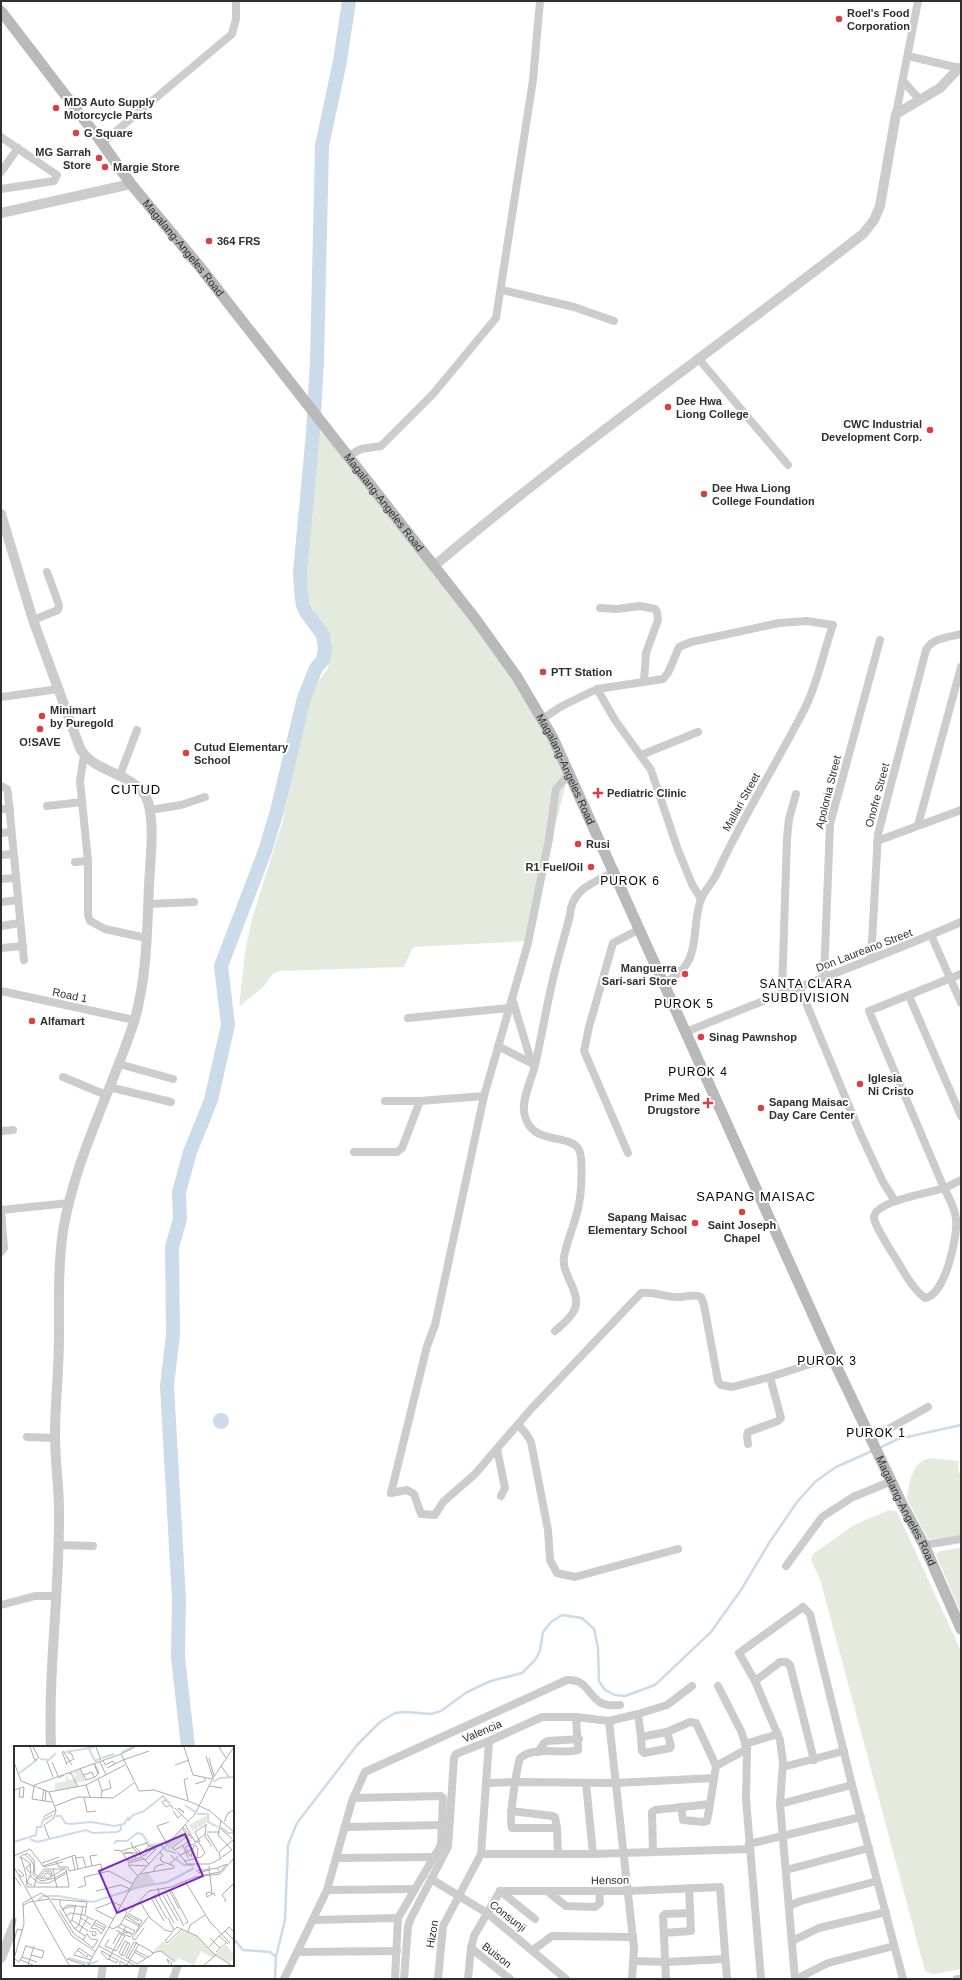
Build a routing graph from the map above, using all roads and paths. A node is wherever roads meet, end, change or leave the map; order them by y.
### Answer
1 (236, 1) edge
2 (540, 1) edge
3 (918, 1) edge
4 (1, 11) edge
5 (908, 56) junction
6 (960, 68) edge
7 (903, 81) junction
8 (920, 100) junction
9 (896, 114) junction
10 (1, 137) edge
11 (102, 143) junction
12 (18, 148) junction
13 (1, 172) edge
14 (130, 182) junction
15 (1, 189) edge
16 (1, 208) edge
17 (1, 213) edge
18 (502, 290) junction
19 (614, 321) dead end
20 (698, 358) junction
21 (348, 456) junction
22 (788, 465) dead end
23 (1, 514) edge
24 (5, 542) edge
25 (434, 566) junction
26 (47, 572) dead end
27 (600, 608) dead end
28 (33, 620) junction
29 (961, 634) edge
30 (880, 640) dead end
31 (961, 667) edge
32 (644, 681) junction
33 (59, 689) junction
34 (597, 689) junction
35 (1, 697) edge
36 (542, 719) junction
37 (136, 730) dead end
38 (698, 732) dead end
39 (84, 755) junction
40 (641, 755) junction
41 (569, 774) junction
42 (120, 775) junction
43 (1, 786) edge
44 (796, 794) dead end
45 (205, 798) dead end
46 (82, 802) junction
47 (47, 806) dead end
48 (10, 808) junction
49 (1, 809) edge
50 (150, 810) junction
51 (961, 810) edge
52 (918, 825) junction
53 (11, 832) junction
54 (1, 833) edge
55 (877, 841) junction
56 (13, 854) junction
57 (1, 855) edge
58 (88, 861) junction
59 (75, 862) dead end
60 (615, 872) junction
61 (16, 878) junction
62 (1, 879) edge
63 (701, 899) junction
64 (18, 900) junction
65 (1, 902) edge
66 (194, 902) dead end
67 (148, 904) junction
68 (961, 922) edge
69 (20, 923) junction
70 (1, 926) edge
71 (640, 928) junction
72 (931, 935) junction
73 (146, 938) junction
74 (23, 946) junction
75 (1, 948) edge
76 (871, 959) junction
77 (24, 960) dead end
78 (961, 974) edge
79 (824, 977) junction
80 (950, 977) junction
81 (664, 983) junction
82 (799, 986) junction
83 (1, 991) edge
84 (782, 992) junction
85 (909, 996) junction
86 (512, 998) junction
87 (961, 1003) edge
88 (509, 1008) junction
89 (408, 1018) dead end
90 (134, 1020) junction
91 (686, 1032) junction
92 (498, 1046) junction
93 (533, 1063) junction
94 (119, 1064) junction
95 (63, 1077) dead end
96 (173, 1078) dead end
97 (108, 1091) junction
98 (484, 1096) junction
99 (384, 1101) dead end
100 (420, 1101) junction
101 (171, 1102) dead end
102 (961, 1116) edge
103 (13, 1130) dead end
104 (1, 1131) edge
105 (354, 1152) dead end
106 (628, 1153) dead end
107 (961, 1180) edge
108 (944, 1188) junction
109 (895, 1201) junction
110 (69, 1203) junction
111 (1, 1210) edge
112 (1, 1252) edge
113 (555, 1331) dead end
114 (832, 1357) junction
115 (770, 1377) junction
116 (928, 1407) dead end
117 (518, 1424) junction
118 (26, 1437) dead end
119 (55, 1438) junction
120 (873, 1439) junction
121 (748, 1444) dead end
122 (497, 1449) junction
123 (892, 1480) junction
124 (500, 1496) dead end
125 (961, 1539) edge
126 (58, 1545) junction
127 (924, 1545) junction
128 (93, 1546) dead end
129 (678, 1550) dead end
130 (786, 1566) dead end
131 (57, 1596) junction
132 (1, 1605) edge
133 (961, 1628) edge
134 (756, 1681) junction
135 (692, 1686) dead end
136 (718, 1686) dead end
137 (620, 1705) dead end
138 (638, 1714) junction
139 (576, 1717) junction
140 (609, 1721) junction
141 (667, 1732) junction
142 (778, 1734) junction
143 (641, 1737) junction
144 (579, 1739) junction
145 (488, 1741) junction
146 (51, 1746) edge
147 (746, 1747) junction
148 (844, 1751) junction
149 (538, 1752) junction
150 (814, 1760) junction
151 (716, 1766) junction
152 (783, 1767) junction
153 (714, 1778) junction
154 (516, 1782) junction
155 (486, 1783) junction
156 (586, 1783) junction
157 (616, 1783) junction
158 (852, 1785) junction
159 (354, 1798) junction
160 (710, 1804) junction
161 (780, 1804) junction
162 (681, 1807) junction
163 (512, 1811) junction
164 (861, 1817) junction
165 (442, 1825) junction
166 (346, 1827) junction
167 (557, 1828) junction
168 (783, 1837) junction
169 (749, 1847) junction
170 (869, 1848) junction
171 (653, 1852) junction
172 (625, 1853) junction
173 (481, 1854) junction
174 (558, 1854) junction
175 (593, 1854) junction
176 (434, 1857) junction
177 (337, 1858) junction
178 (786, 1870) junction
179 (431, 1879) junction
180 (877, 1881) junction
181 (689, 1888) junction
182 (415, 1889) junction
183 (327, 1890) junction
184 (500, 1891) junction
185 (547, 1891) junction
186 (629, 1891) junction
187 (599, 1892) junction
188 (458, 1896) junction
189 (789, 1906) junction
190 (886, 1912) junction
191 (487, 1913) junction
192 (690, 1913) junction
193 (398, 1918) junction
194 (535, 1919) dead end
195 (314, 1920) junction
196 (14, 1926) edge
197 (664, 1934) junction
198 (633, 1938) junction
199 (792, 1941) junction
200 (894, 1946) junction
201 (471, 1948) junction
202 (533, 1950) junction
203 (397, 1951) junction
204 (298, 1952) junction
205 (1, 1958) edge
206 (725, 1959) junction
207 (634, 1961) junction
208 (666, 1962) junction
209 (103, 1966) edge
210 (144, 1966) edge
211 (178, 1966) edge
212 (101, 1979) edge
213 (141, 1979) edge
214 (173, 1979) edge
215 (284, 1979) edge
216 (395, 1979) edge
217 (404, 1979) edge
218 (438, 1979) edge
219 (468, 1979) edge
220 (510, 1979) edge
221 (566, 1979) edge
222 (632, 1979) edge
223 (666, 1979) edge
224 (727, 1979) edge
225 (761, 1979) edge
226 (796, 1979) edge
227 (904, 1979) edge
228 (956, 1979) edge
229 (961, 1979) edge

1 - 11 street
2 - 18 street
3 - 5 street
4 - 11 main road, Magalang-Angeles Road
5 - 6 street
5 - 7 street
6 - 8 street
7 - 8 street
7 - 9 street
8 - 9 street
9 - 20 street
10 - 12 street
11 - 14 main road, Magalang-Angeles Road
12 - 13 street
12 - 15 street
14 - 16 street
14 - 17 street
14 - 21 main road, Magalang-Angeles Road
18 - 19 street
18 - 21 street
20 - 22 street
20 - 25 street
21 - 25 main road, Magalang-Angeles Road
23 - 24 street
24 - 28 street
25 - 36 main road, Magalang-Angeles Road
26 - 28 street
27 - 32 street
28 - 33 street
29 - 55 street, Onofre Street
30 - 79 street, Apolonia Street
31 - 52 street
32 - 34 street
32 - 63 street, Mallari Street
33 - 35 street
33 - 39 street
34 - 36 street
34 - 40 street
36 - 41 main road, Magalang-Angeles Road
37 - 42 street
38 - 40 street
39 - 42 street
39 - 46 street
40 - 63 street
41 - 60 main road, Magalang-Angeles Road
41 - 86 street
42 - 50 street
43 - 48 street
44 - 84 street
45 - 50 street
46 - 47 street
46 - 58 street
48 - 49 street
48 - 53 street
50 - 67 street
51 - 52 street
52 - 55 street
53 - 54 street
53 - 56 street
55 - 76 street, Onofre Street
56 - 57 street
56 - 61 street
58 - 59 street
58 - 73 street
60 - 71 main road, Magalang-Angeles Road
60 - 93 street
61 - 62 street
61 - 64 street
63 - 81 street, Mallari Street
64 - 65 street
64 - 69 street
66 - 67 street
67 - 73 street
68 - 72 street, Don Laureano Street
69 - 70 street
69 - 74 street
71 - 81 main road, Magalang-Angeles Road
71 - 106 street
72 - 76 street, Don Laureano Street
72 - 80 street
73 - 90 street
74 - 75 street
74 - 77 street
76 - 79 street, Don Laureano Street
78 - 80 street
79 - 82 street, Don Laureano Street
80 - 85 street
80 - 87 street
81 - 91 main road, Magalang-Angeles Road
82 - 84 street, Don Laureano Street
82 - 109 street
83 - 90 street, Road 1
84 - 91 street, Don Laureano Street
85 - 102 street
85 - 108 street
86 - 88 street
86 - 93 street
88 - 89 street
88 - 92 street
90 - 94 street
91 - 114 main road, Magalang-Angeles Road
92 - 93 street
92 - 98 street
93 - 113 street
94 - 96 street
94 - 97 street
95 - 97 street
97 - 101 street
97 - 110 street
98 - 100 street
98 - 122 street
99 - 100 street
100 - 105 street
103 - 104 street
107 - 108 street
108 - 109 street
108 - 109 street
110 - 111 street
110 - 119 street
111 - 112 street
114 - 115 street
114 - 120 main road, Magalang-Angeles Road
115 - 117 street
115 - 121 street
116 - 120 street
117 - 122 street
117 - 129 street
118 - 119 street
119 - 126 street
120 - 123 main road, Magalang-Angeles Road
122 - 124 street
123 - 127 main road, Magalang-Angeles Road
123 - 130 street
125 - 127 street
126 - 128 street
126 - 131 street
127 - 133 main road, Magalang-Angeles Road
131 - 132 street
131 - 146 street
134 - 142 street
134 - 148 street
134 - 150 street
135 - 138 street, Valencia
136 - 147 street
137 - 159 street
138 - 140 street, Valencia
138 - 143 street
139 - 140 street, Valencia
139 - 144 street
139 - 145 street, Valencia
140 - 157 street
141 - 143 street
141 - 143 street
141 - 151 street
142 - 147 street
142 - 152 street
144 - 149 street
144 - 149 street
145 - 155 street
145 - 179 street, Valencia
147 - 151 street
147 - 169 street
148 - 150 street
148 - 158 street
149 - 154 street
150 - 152 street
151 - 153 street
152 - 161 street
153 - 157 street
153 - 160 street
154 - 155 street
154 - 156 street
154 - 163 street
155 - 173 street
156 - 157 street
156 - 175 street
157 - 172 street
158 - 161 street
158 - 164 street
159 - 165 street
159 - 166 street
160 - 162 street
160 - 162 street
161 - 168 street
162 - 171 street
163 - 167 street
163 - 167 street
164 - 168 street
164 - 170 street
165 - 166 street
165 - 176 street
166 - 177 street
167 - 174 street
168 - 169 street
168 - 178 street
169 - 171 street
169 - 225 street
170 - 178 street
170 - 180 street
171 - 172 street
172 - 175 street
172 - 186 street
173 - 174 street
173 - 188 street, Hizon
174 - 175 street
176 - 177 street
176 - 182 street
177 - 183 street
178 - 189 street
179 - 188 street, Consunji
179 - 217 street, Valencia
180 - 189 street
180 - 190 street
181 - 186 street, Henson
181 - 192 street
181 - 206 street, Henson
182 - 183 street
182 - 193 street
183 - 195 street
184 - 185 street, Henson
184 - 191 street
184 - 194 street
185 - 187 street, Henson
185 - 187 street
186 - 187 street, Henson
186 - 198 street
188 - 191 street, Consunji
188 - 218 street, Hizon
189 - 199 street
190 - 199 street
190 - 200 street
191 - 201 street
191 - 202 street, Consunji
192 - 197 street
192 - 197 street
193 - 195 street
193 - 203 street
195 - 204 street
196 - 205 street
197 - 208 street
198 - 202 street
198 - 207 street
199 - 226 street
200 - 226 street
200 - 227 street
201 - 219 street
201 - 220 street, Buison
202 - 221 street, Consunji
203 - 204 street
203 - 216 street
204 - 215 street
206 - 208 street
206 - 224 street
207 - 208 street
207 - 222 street
208 - 223 street
209 - 212 street
210 - 213 street
211 - 214 street
228 - 229 street

